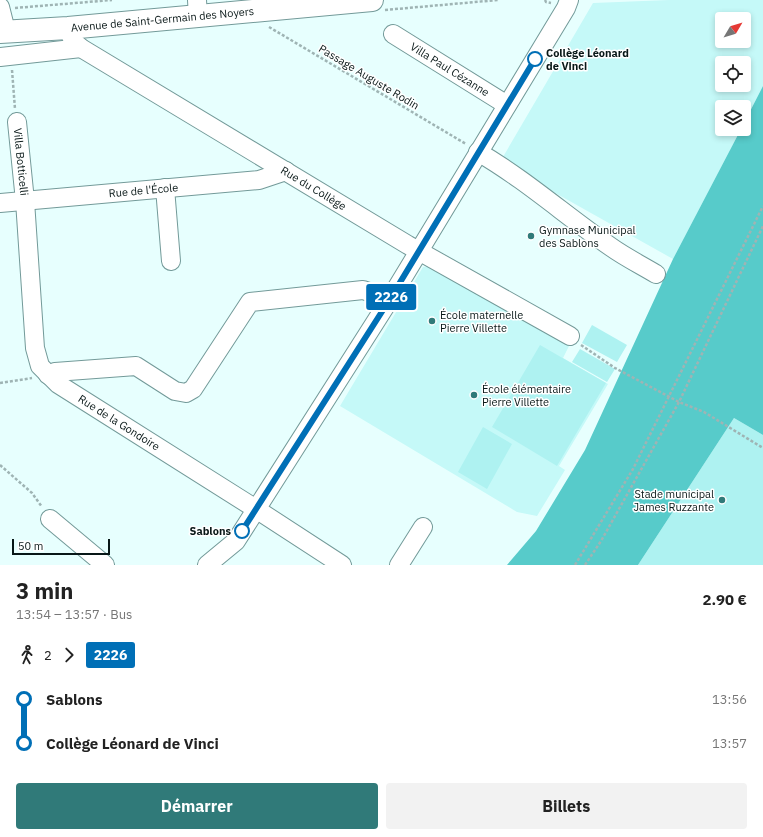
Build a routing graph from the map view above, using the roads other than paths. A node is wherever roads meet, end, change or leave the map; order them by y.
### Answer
1 (236, 0) edge
2 (372, 0) edge
3 (569, 0) edge
4 (197, 7) edge
5 (270, 7) edge
6 (2, 20) edge
7 (68, 28) junction
8 (393, 34) dead end
9 (81, 48) junction
10 (5, 56) edge
11 (507, 105) junction
12 (17, 122) road end
13 (478, 152) junction
14 (286, 171) junction
15 (165, 188) junction
16 (24, 201) junction
17 (0, 203) edge
18 (420, 251) junction
19 (171, 261) dead end
20 (656, 274) dead end
21 (390, 299) junction
22 (570, 336) road end
23 (48, 375) junction
24 (256, 509) junction
25 (50, 519) road end
26 (423, 527) dead end
27 (105, 565) edge
28 (207, 565) edge
29 (342, 565) edge
30 (399, 565) edge

1 - 4 main road, Avenue de Saint-Germain des Noyers
2 - 5 main road, Avenue de Saint-Germain des Noyers
3 - 11 street
4 - 5 main road, Avenue de Saint-Germain des Noyers
4 - 6 main road, Avenue de Saint-Germain des Noyers
4 - 7 main road, Avenue de Saint-Germain des Noyers
6 - 7 main road, Avenue de Saint-Germain des Noyers
7 - 9 street, Rue du Collège
8 - 11 street, Villa Paul Cézanne
9 - 10 street
9 - 14 street, Rue du Collège
11 - 13 street
12 - 16 street, Villa Botticelli
13 - 18 street
13 - 20 street
14 - 15 street, Rue de l'École
14 - 18 street, Rue du Collège
15 - 16 street, Rue de l'École
15 - 19 street
16 - 17 street, Rue de l'École
16 - 23 street, Rue de la Gondoire
18 - 21 street
18 - 22 street, Rue du Collège
21 - 23 street
21 - 24 street
23 - 24 street, Rue de la Gondoire
24 - 28 street
24 - 29 street, Rue de la Gondoire
25 - 27 street
26 - 30 street

